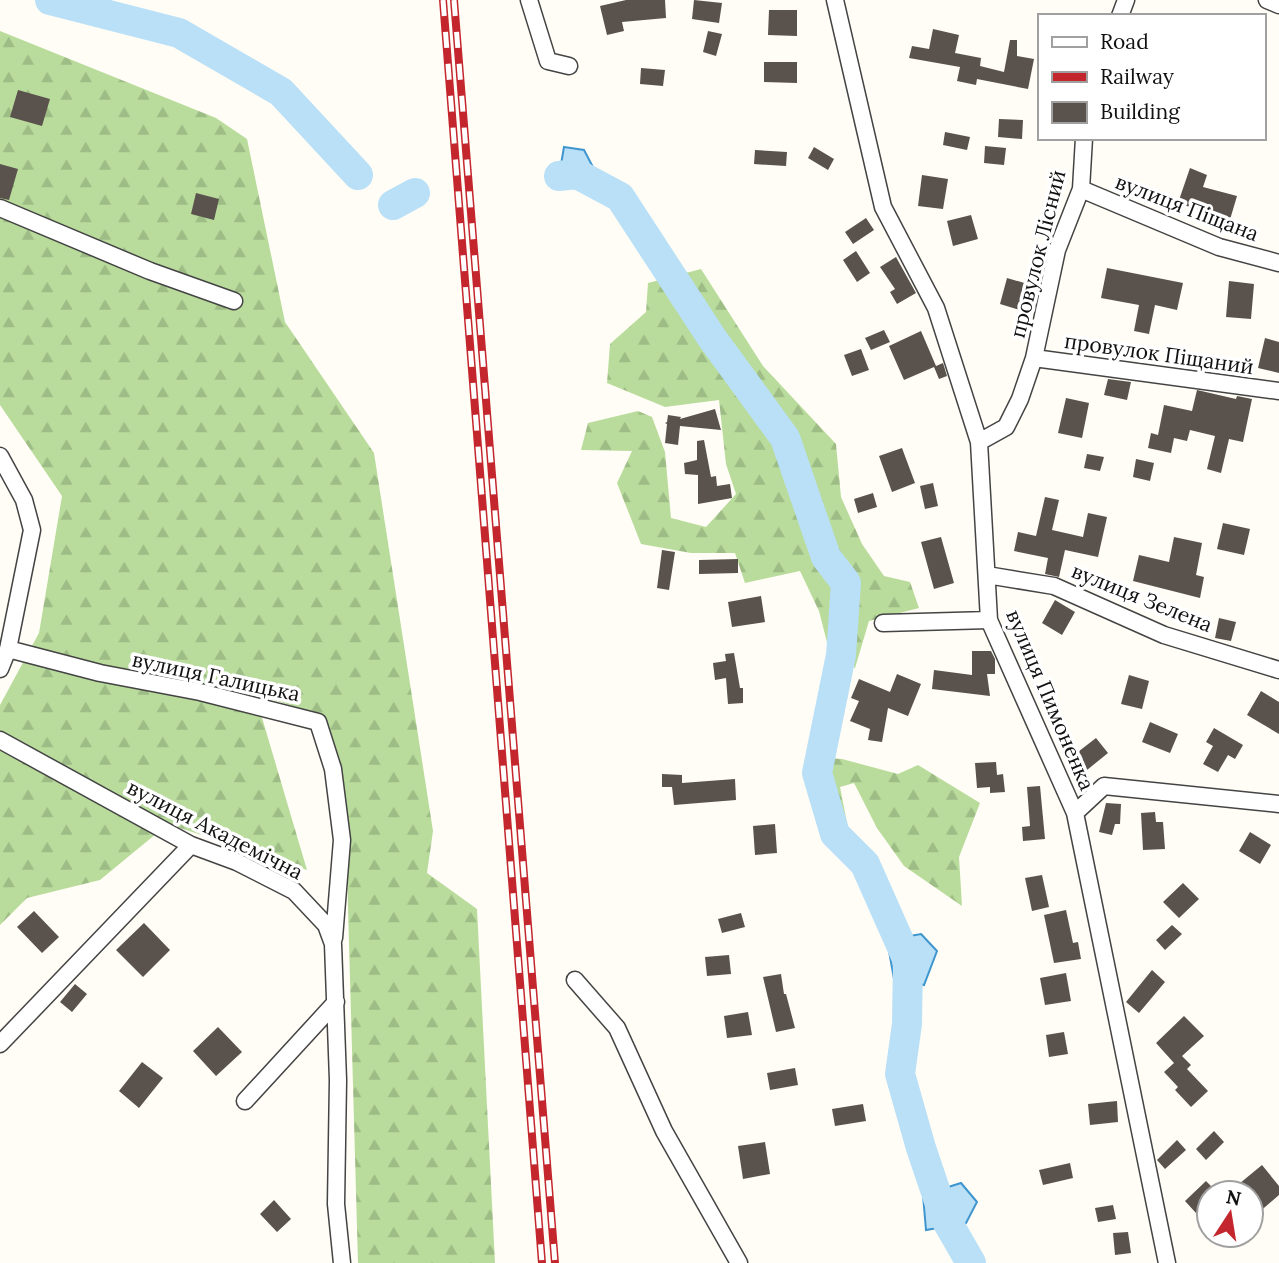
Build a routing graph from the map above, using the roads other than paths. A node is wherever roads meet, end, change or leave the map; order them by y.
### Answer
1 (530, 0) edge
2 (835, 0) edge
3 (1267, 0) edge
4 (1279, 5) edge
5 (569, 66) dead end
6 (1084, 140) edge
7 (1081, 189) junction
8 (0, 208) edge
9 (1279, 263) edge
10 (234, 301) dead end
11 (1034, 358) junction
12 (1279, 391) edge
13 (979, 442) junction
14 (0, 456) edge
15 (987, 575) junction
16 (989, 620) junction
17 (883, 623) dead end
18 (8, 649) junction
19 (0, 669) edge
20 (1279, 670) edge
21 (0, 740) edge
22 (1279, 804) edge
23 (1075, 813) junction
24 (191, 845) junction
25 (333, 944) junction
26 (575, 980) dead end
27 (336, 1002) junction
28 (0, 1044) edge
29 (245, 1101) dead end
30 (342, 1263) edge
31 (739, 1263) edge
32 (1167, 1263) edge

1 - 5 street
2 - 13 street, вулиця Пимоненка
3 - 4 street
6 - 7 street, провулок Лісний
7 - 9 street, вулиця Піщана
7 - 11 street, провулок Лісний
8 - 10 street
11 - 12 street, провулок Піщаний
11 - 13 street, провулок Лісний
13 - 15 street, вулиця Пимоненка
14 - 18 street
15 - 16 street, вулиця Пимоненка
15 - 20 street, вулиця Зелена
16 - 17 street
16 - 23 street, вулиця Пимоненка
18 - 19 street
18 - 25 street, вулиця Галицька
21 - 24 street, вулиця Академічна
22 - 23 street
23 - 32 street, вулиця Пимоненка
24 - 25 street, вулиця Академічна
24 - 28 street
25 - 27 street, вулиця Академічна
26 - 31 street
27 - 29 street
27 - 30 street, вулиця Академічна

